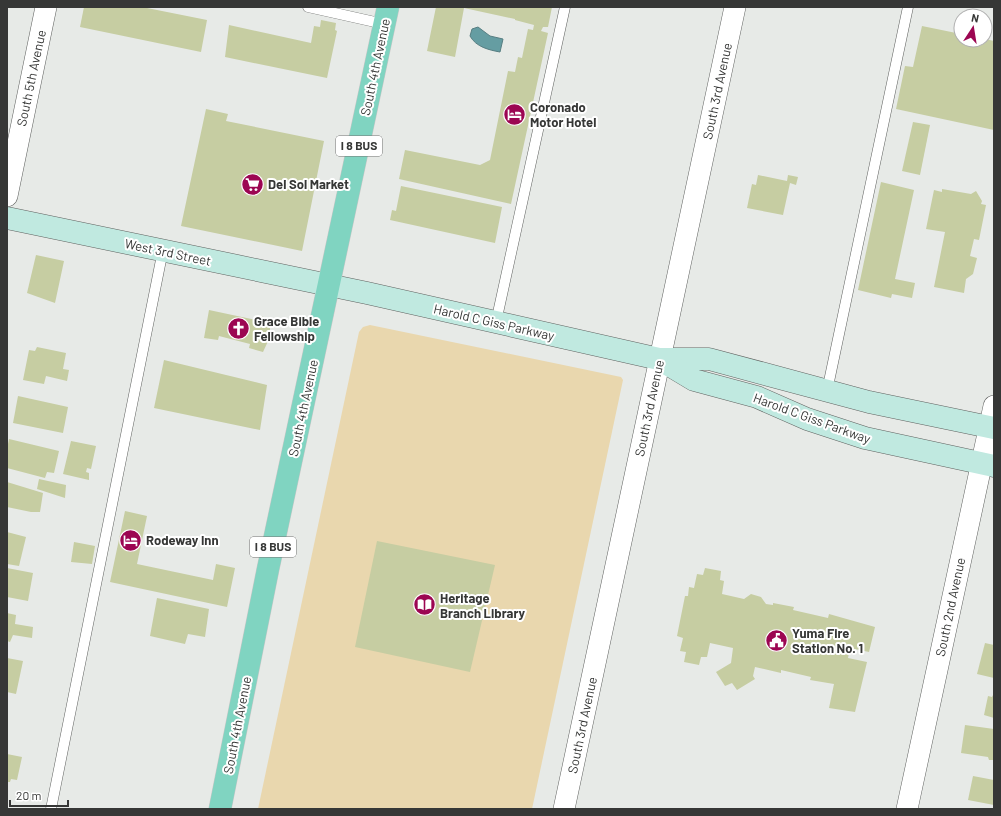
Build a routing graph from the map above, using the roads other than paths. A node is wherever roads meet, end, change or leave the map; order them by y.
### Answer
1 (46, 7) edge
2 (308, 7) edge
3 (565, 7) edge
4 (735, 7) edge
5 (908, 7) edge
6 (320, 8) edge
7 (386, 15) edge
8 (7, 196) edge
9 (7, 218) edge
10 (164, 250) junction
11 (329, 286) junction
12 (496, 322) junction
13 (659, 359) junction
14 (827, 391) junction
15 (992, 420) edge
16 (988, 464) edge
17 (51, 809) edge
18 (220, 809) edge
19 (564, 809) edge
20 (906, 809) edge

1 - 8 street, South 5th Avenue
2 - 6 lane
3 - 12 lane
4 - 13 street, South 3rd Avenue
5 - 14 lane
6 - 7 lane
7 - 11 main road, South 4th Avenue / I 8 BUS
9 - 10 main road, West 3rd Street
10 - 11 main road, West 3rd Street
10 - 17 lane
11 - 12 main road, Harold C Giss Parkway
11 - 18 main road, South 4th Avenue / I 8 BUS
12 - 13 main road, Harold C Giss Parkway
13 - 14 main road, Harold C Giss Parkway
13 - 16 main road, Harold C Giss Parkway
13 - 19 street, South 3rd Avenue
14 - 15 main road, Harold C Giss Parkway
15 - 16 street, South 2nd Avenue
16 - 20 street, South 2nd Avenue

